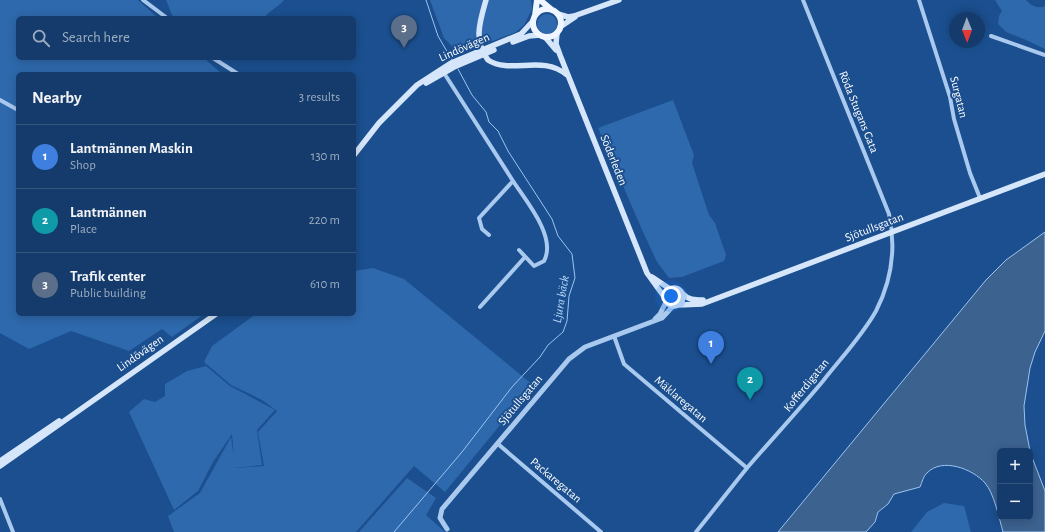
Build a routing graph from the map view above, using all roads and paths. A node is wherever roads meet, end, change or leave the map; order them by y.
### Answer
1 (143, 0) edge
2 (486, 0) edge
3 (537, 0) edge
4 (540, 0) edge
5 (619, 0) edge
6 (803, 0) edge
7 (919, 0) edge
8 (552, 10) junction
9 (558, 14) junction
10 (581, 15) junction
11 (164, 16) edge
12 (534, 19) junction
13 (558, 30) junction
14 (542, 36) junction
15 (991, 36) dead end
16 (483, 52) junction
17 (560, 55) junction
18 (1045, 55) edge
19 (216, 60) edge
20 (455, 64) junction
21 (235, 72) edge
22 (444, 72) junction
23 (568, 77) junction
24 (406, 96) junction
25 (0, 100) edge
26 (16, 109) edge
27 (356, 151) edge
28 (1045, 174) edge
29 (513, 181) junction
30 (980, 198) junction
31 (893, 232) junction
32 (489, 235) dead end
33 (519, 250) dead end
34 (525, 257) junction
35 (647, 273) junction
36 (670, 289) junction
37 (681, 292) junction
38 (666, 300) junction
39 (710, 300) junction
40 (676, 305) junction
41 (480, 307) dead end
42 (213, 316) edge
43 (654, 320) junction
44 (614, 336) junction
45 (76, 411) junction
46 (498, 444) junction
47 (0, 461) edge
48 (0, 466) edge
49 (747, 468) junction
50 (0, 499) edge
51 (450, 530) edge
52 (13, 532) edge
53 (602, 532) edge
54 (696, 532) edge

1 - 11 street
2 - 16 main road
3 - 12 main road
4 - 8 main road
5 - 10 main road
6 - 31 street, Röda Stugans Gata
7 - 30 street, Surgatan
8 - 9 main road
8 - 12 main road
9 - 10 main road
9 - 13 main road
10 - 13 main road
12 - 14 main road
12 - 16 main road, Lindövägen
13 - 14 main road
13 - 17 main road, Söderleden
14 - 16 main road, Lindövägen
14 - 17 main road, Söderleden
15 - 18 street
16 - 20 main road, Lindövägen
16 - 23 main road
17 - 23 main road, Söderleden
19 - 21 street
20 - 22 main road, Lindövägen
20 - 24 main road, Lindövägen
22 - 24 main road, Lindövägen
22 - 29 street
23 - 35 main road, Söderleden
24 - 27 main road, Lindövägen
25 - 26 street
28 - 30 main road, Sjötullsgatan
29 - 32 street
29 - 34 street
30 - 31 main road, Sjötullsgatan
31 - 39 main road, Sjötullsgatan
31 - 49 street, Kofferdigatan
33 - 34 street
34 - 41 street
35 - 36 main road
35 - 38 main road, Söderleden
36 - 37 main road
36 - 38 main road
37 - 39 main road, Sjötullsgatan
37 - 40 main road
38 - 40 main road
38 - 43 street
39 - 40 main road, Sjötullsgatan
40 - 43 street, Sjötullsgatan
42 - 45 main road, Lindövägen
43 - 44 street, Sjötullsgatan
44 - 46 street, Sjötullsgatan
44 - 49 street, Mäklaregatan
45 - 47 main road, Lindövägen
45 - 48 main road, Lindövägen
46 - 51 street, Sjötullsgatan
46 - 53 street, Packaregatan
49 - 54 street, Kofferdigatan
50 - 52 street

